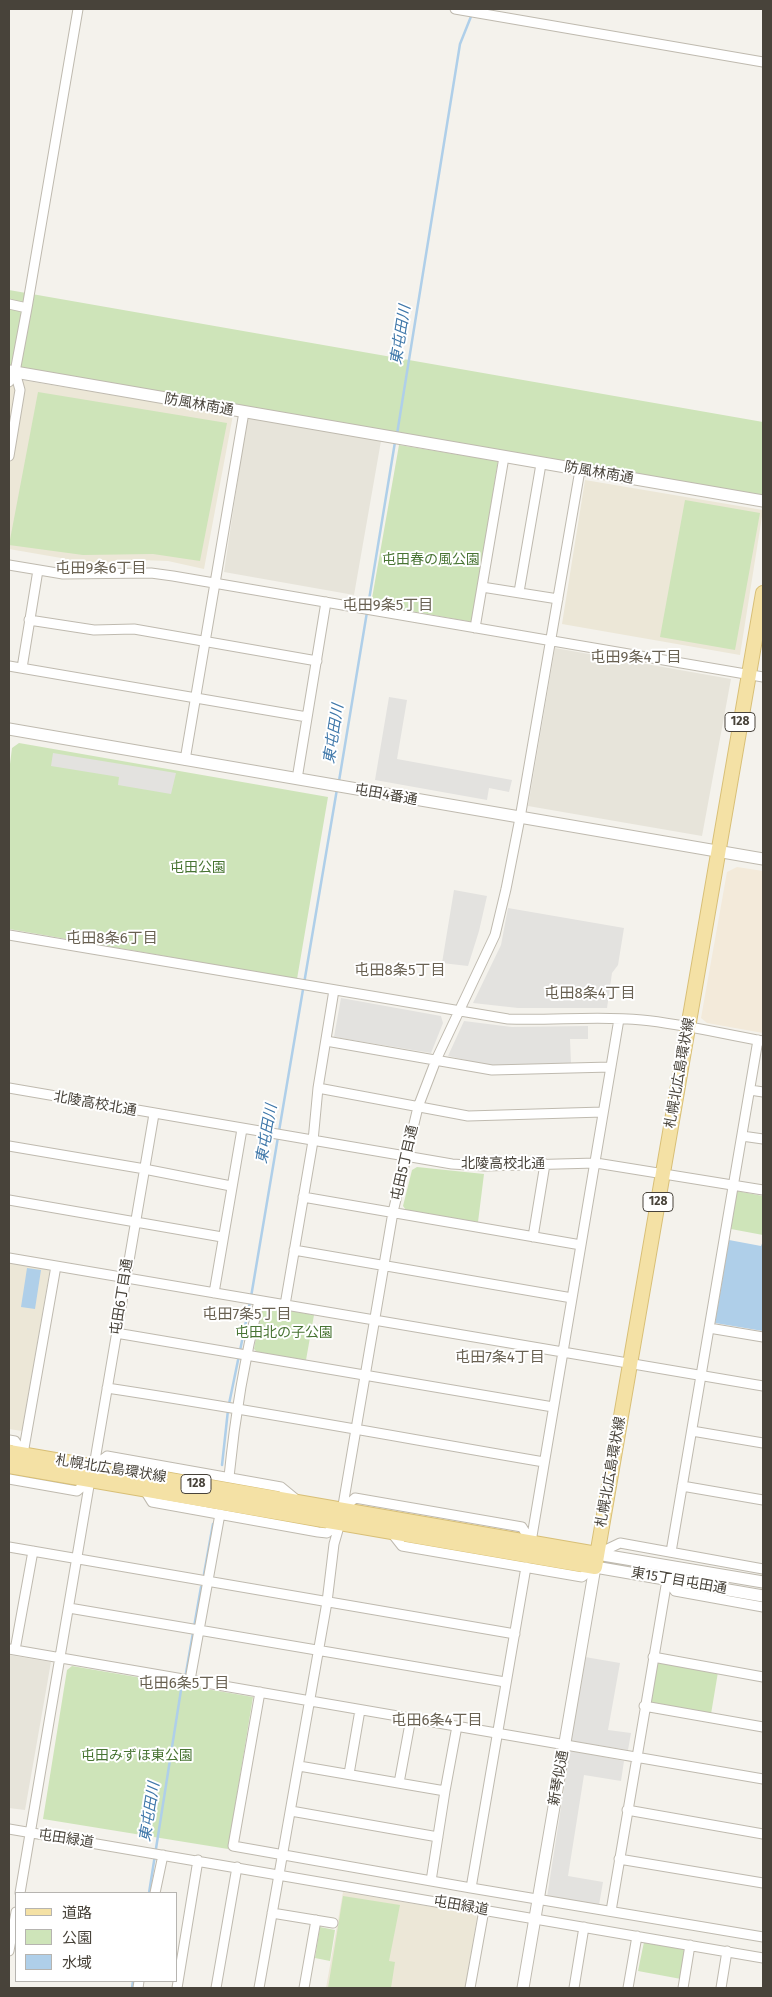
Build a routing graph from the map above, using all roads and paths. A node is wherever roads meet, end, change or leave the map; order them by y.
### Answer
1 (78, 9) edge
2 (459, 9) edge
3 (763, 62) edge
4 (9, 304) edge
5 (27, 308) junction
6 (11, 375) edge
7 (244, 412) junction
8 (9, 456) edge
9 (504, 457) junction
10 (541, 464) junction
11 (580, 470) junction
12 (763, 501) edge
13 (9, 565) edge
14 (38, 570) junction
15 (216, 583) junction
16 (482, 586) junction
17 (519, 592) junction
18 (763, 593) edge
19 (558, 599) junction
20 (326, 602) junction
21 (29, 620) junction
22 (475, 628) junction
23 (550, 640) junction
24 (206, 642) junction
25 (317, 661) junction
26 (9, 666) edge
27 (22, 668) junction
28 (749, 674) junction
29 (763, 677) edge
30 (196, 699) junction
31 (308, 717) junction
32 (9, 732) edge
33 (185, 760) junction
34 (297, 779) junction
35 (520, 818) junction
36 (719, 851) junction
37 (763, 859) edge
38 (9, 934) edge
39 (334, 990) junction
40 (458, 1012) junction
41 (619, 1019) junction
42 (688, 1028) junction
43 (326, 1041) junction
44 (761, 1041) edge
45 (436, 1060) junction
46 (611, 1067) junction
47 (9, 1088) edge
48 (318, 1088) junction
49 (750, 1090) junction
50 (763, 1092) edge
51 (418, 1107) junction
52 (603, 1112) junction
53 (154, 1114) junction
54 (242, 1129) junction
55 (742, 1136) junction
56 (763, 1139) edge
57 (313, 1141) junction
58 (9, 1146) edge
59 (406, 1157) junction
60 (596, 1163) junction
61 (545, 1164) junction
62 (144, 1169) junction
63 (663, 1173) junction
64 (734, 1185) junction
65 (231, 1186) junction
66 (763, 1190) edge
67 (303, 1197) junction
68 (9, 1200) edge
69 (394, 1212) junction
70 (134, 1223) junction
71 (533, 1237) junction
72 (222, 1238) junction
73 (581, 1245) junction
74 (294, 1250) junction
75 (9, 1258) edge
76 (56, 1266) junction
77 (384, 1266) junction
78 (125, 1278) junction
79 (214, 1293) junction
80 (572, 1298) junction
81 (253, 1300) junction
82 (285, 1305) junction
83 (375, 1320) junction
84 (709, 1328) junction
85 (116, 1333) junction
86 (763, 1337) edge
87 (241, 1353) junction
88 (563, 1353) junction
89 (630, 1364) junction
90 (366, 1376) junction
91 (701, 1376) junction
92 (763, 1386) edge
93 (107, 1388) junction
94 (231, 1407) junction
95 (553, 1407) junction
96 (356, 1430) junction
97 (692, 1431) junction
98 (9, 1440) edge
99 (763, 1443) edge
100 (16, 1453) edge
101 (544, 1462) junction
102 (9, 1466) edge
103 (94, 1466) junction
104 (229, 1477) junction
105 (9, 1479) edge
106 (90, 1480) junction
107 (682, 1486) junction
108 (144, 1489) junction
109 (763, 1500) edge
110 (298, 1501) junction
111 (220, 1514) junction
112 (342, 1516) junction
113 (390, 1532) junction
114 (531, 1542) junction
115 (9, 1547) edge
116 (33, 1552) junction
117 (671, 1552) junction
118 (76, 1560) junction
119 (596, 1561) junction
120 (526, 1567) junction
121 (763, 1569) edge
122 (667, 1580) junction
123 (208, 1582) junction
124 (763, 1582) edge
125 (763, 1596) edge
126 (327, 1602) junction
127 (763, 1607) edge
128 (69, 1608) junction
129 (194, 1629) junction
130 (515, 1634) junction
131 (12, 1649) edge
132 (319, 1650) junction
133 (653, 1657) junction
134 (60, 1658) junction
135 (763, 1677) edge
136 (185, 1679) junction
137 (505, 1682) junction
138 (260, 1692) junction
139 (310, 1700) junction
140 (644, 1706) junction
141 (360, 1710) junction
142 (411, 1718) junction
143 (456, 1726) junction
144 (763, 1727) edge
145 (498, 1733) junction
146 (565, 1744) junction
147 (636, 1757) junction
148 (299, 1766) junction
149 (349, 1774) junction
150 (763, 1779) edge
151 (399, 1783) junction
152 (445, 1791) junction
153 (627, 1810) junction
154 (291, 1811) junction
155 (9, 1829) edge
156 (31, 1833) junction
157 (763, 1834) edge
158 (438, 1837) junction
159 (158, 1854) junction
160 (283, 1854) junction
161 (619, 1859) junction
162 (198, 1860) junction
163 (237, 1867) junction
164 (279, 1875) junction
165 (431, 1880) junction
166 (763, 1883) edge
167 (471, 1888) junction
168 (20, 1892) edge
169 (156, 1892) edge
170 (538, 1899) junction
171 (484, 1910) junction
172 (611, 1911) junction
173 (272, 1913) junction
174 (15, 1918) edge
175 (535, 1919) junction
176 (316, 1920) junction
177 (333, 1923) dead end
178 (584, 1927) junction
179 (637, 1936) junction
180 (763, 1937) edge
181 (690, 1945) junction
182 (9, 1951) edge
183 (727, 1951) junction
184 (763, 1958) edge
185 (178, 1982) edge
186 (216, 1988) edge
187 (259, 1988) edge
188 (304, 1988) edge
189 (470, 1988) edge
190 (523, 1988) edge
191 (574, 1988) edge
192 (628, 1988) edge
193 (683, 1988) edge
194 (721, 1988) edge

1 - 5 street
2 - 3 street
4 - 5 street
5 - 6 street
6 - 7 street, 防風林南通
6 - 8 street
7 - 9 street, 防風林南通
7 - 15 street
9 - 10 street, 防風林南通
9 - 16 street
10 - 11 street, 防風林南通
10 - 17 street
11 - 12 street, 防風林南通
11 - 19 street, 屯田5丁目通
13 - 14 street
14 - 15 street
14 - 21 street
15 - 20 street
15 - 24 street
16 - 17 street
16 - 22 street
17 - 19 street
18 - 28 main road, 札幌北広島環状線 / 128
19 - 23 street, 屯田5丁目通
20 - 22 street
20 - 25 street
21 - 24 street
21 - 27 street
22 - 23 street
23 - 28 street
23 - 35 street, 屯田5丁目通
24 - 25 street
24 - 30 street
25 - 31 street
26 - 27 street
27 - 30 street
28 - 29 street
28 - 36 main road, 札幌北広島環状線 / 128
30 - 31 street
30 - 33 street
31 - 34 street
32 - 33 street, 屯田4番通
33 - 34 street, 屯田4番通
34 - 35 street, 屯田4番通
35 - 36 street, 屯田4番通
35 - 40 street, 屯田5丁目通
36 - 37 street, 屯田4番通
36 - 42 main road, 札幌北広島環状線 / 128
38 - 39 street
39 - 40 street
39 - 43 street
40 - 41 street
40 - 45 street, 屯田5丁目通
41 - 42 street
41 - 46 street
42 - 44 street
42 - 63 main road, 札幌北広島環状線 / 128
43 - 45 street
43 - 48 street
44 - 49 street
45 - 46 street
45 - 51 street, 屯田5丁目通
46 - 52 street
47 - 53 street, 北陵高校北通
48 - 51 street
48 - 57 street
49 - 50 street
49 - 55 street
51 - 52 street
51 - 59 street, 屯田5丁目通
52 - 60 street
53 - 54 street, 北陵高校北通
53 - 62 street, 屯田6丁目通
54 - 57 street, 北陵高校北通
54 - 65 street
55 - 56 street
55 - 64 street
57 - 59 street, 北陵高校北通
57 - 67 street
58 - 62 street
59 - 61 street, 北陵高校北通
59 - 69 street, 屯田5丁目通
60 - 61 street, 北陵高校北通
60 - 63 street, 北陵高校北通
60 - 73 street
61 - 71 street
62 - 65 street
62 - 70 street, 屯田6丁目通
63 - 64 street, 北陵高校北通
63 - 89 main road, 札幌北広島環状線 / 128
64 - 66 street, 北陵高校北通
64 - 84 street
65 - 72 street
67 - 69 street
67 - 74 street
68 - 70 street
69 - 71 street
69 - 77 street, 屯田5丁目通
70 - 72 street
70 - 78 street, 屯田6丁目通
71 - 73 street
72 - 79 street
73 - 80 street
74 - 77 street
74 - 82 street
75 - 76 street
76 - 78 street
76 - 100 street
77 - 80 street
77 - 83 street, 屯田5丁目通
78 - 79 street
78 - 85 street, 屯田6丁目通
79 - 81 street
80 - 88 street
81 - 82 street
81 - 87 street
82 - 83 street
83 - 88 street
83 - 90 street, 屯田5丁目通
84 - 86 street
84 - 91 street
85 - 87 street
85 - 93 street, 屯田6丁目通
87 - 90 street
87 - 94 street
88 - 89 street
88 - 95 street
89 - 91 street
89 - 119 main road, 札幌北広島環状線 / 128
90 - 95 street
90 - 96 street, 屯田5丁目通
91 - 92 street
91 - 97 street
93 - 94 street
93 - 103 street, 屯田6丁目通
94 - 96 street
94 - 104 street
95 - 101 street
96 - 101 street
96 - 112 street, 屯田5丁目通
97 - 99 street
97 - 107 street
98 - 100 street
100 - 103 main road, 札幌北広島環状線 / 128
101 - 114 street
102 - 106 main road, 札幌北広島環状線 / 128
103 - 104 street
103 - 106 street, 屯田6丁目通
103 - 110 main road, 札幌北広島環状線 / 128
104 - 110 street
105 - 106 street
106 - 108 main road, 札幌北広島環状線 / 128
106 - 118 street, 屯田6丁目通
107 - 109 street
107 - 117 street
108 - 111 street
108 - 112 main road, 札幌北広島環状線 / 128
110 - 112 main road, 札幌北広島環状線 / 128
111 - 112 street
111 - 123 street
112 - 113 main road, 128
112 - 114 main road, 札幌北広島環状線 / 128
112 - 126 street, 屯田5丁目通
113 - 119 main road, 128
113 - 120 street
114 - 119 main road, 札幌北広島環状線 / 128
115 - 116 street
116 - 118 street
116 - 131 street
117 - 119 street
117 - 121 street
118 - 123 street
118 - 128 street, 屯田6丁目通
119 - 120 street
119 - 122 street, 東15丁目屯田通
119 - 124 street, 東15丁目屯田通
119 - 146 street, 新琴似通
120 - 130 street
122 - 125 street, 東15丁目屯田通
122 - 127 street
122 - 133 street
123 - 126 street
123 - 129 street
126 - 130 street
126 - 132 street, 屯田5丁目通
128 - 129 street
128 - 134 street, 屯田6丁目通
129 - 132 street
129 - 136 street
130 - 137 street
131 - 134 street
132 - 137 street
132 - 139 street, 屯田5丁目通
133 - 135 street
133 - 140 street
134 - 136 street
134 - 156 street, 屯田6丁目通
136 - 138 street
137 - 145 street
138 - 139 street
138 - 160 street
139 - 141 street
139 - 148 street, 屯田5丁目通
140 - 144 street
140 - 147 street
141 - 142 street
141 - 149 street
142 - 143 street
142 - 151 street
143 - 145 street
143 - 152 street
145 - 146 street
145 - 167 street
146 - 147 street
146 - 170 street, 新琴似通
147 - 150 street
147 - 153 street
148 - 149 street
148 - 154 street, 屯田5丁目通
149 - 151 street
151 - 152 street
152 - 158 street
153 - 157 street
153 - 161 street
154 - 158 street
154 - 160 street, 屯田5丁目通
155 - 156 street, 屯田緑道
156 - 159 street, 屯田緑道
156 - 168 street, 屯田6丁目通
158 - 165 street
159 - 162 street, 屯田緑道
159 - 169 street
160 - 164 street, 屯田5丁目通
160 - 165 street
161 - 166 street
161 - 172 street
162 - 163 street, 屯田緑道
162 - 185 street
163 - 164 street, 屯田緑道
163 - 186 street
164 - 171 street, 屯田緑道
164 - 173 street, 屯田5丁目通
165 - 167 street
167 - 170 street
170 - 172 street
170 - 175 street, 新琴似通
171 - 175 street, 屯田緑道
171 - 189 street
172 - 180 street
173 - 176 street
173 - 187 street, 屯田5丁目通
174 - 182 street
175 - 178 street, 屯田緑道
175 - 190 street, 新琴似通
176 - 177 street
176 - 188 street
178 - 179 street, 屯田緑道
178 - 191 street
179 - 181 street, 屯田緑道
179 - 192 street
181 - 183 street, 屯田緑道
181 - 193 street
183 - 184 street, 屯田緑道
183 - 194 street

